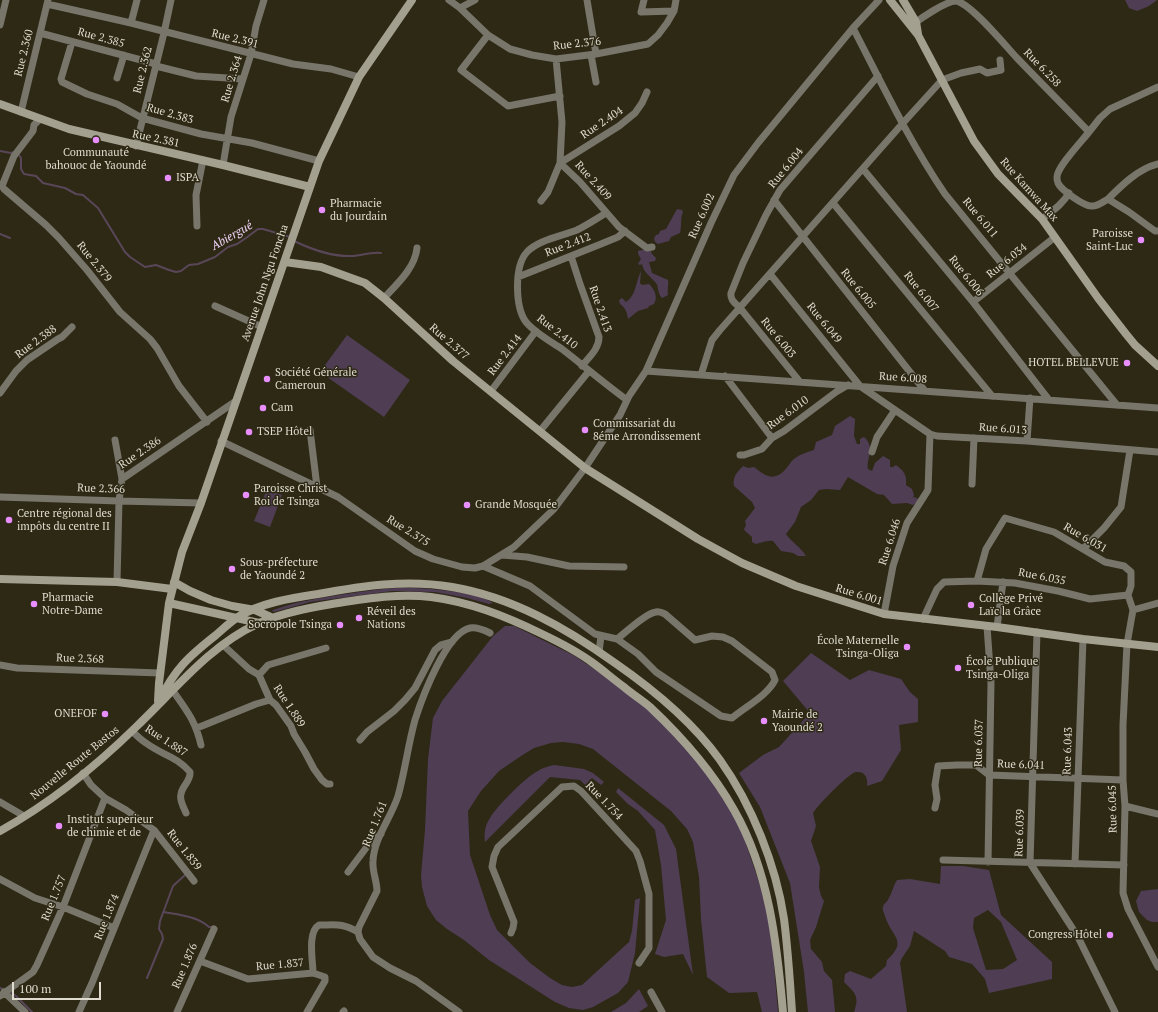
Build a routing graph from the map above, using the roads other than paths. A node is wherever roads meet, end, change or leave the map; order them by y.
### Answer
1 (6, 0) edge
2 (138, 0) edge
3 (171, 0) edge
4 (264, 0) edge
5 (412, 0) edge
6 (449, 0) edge
7 (475, 0) edge
8 (587, 0) edge
9 (644, 0) edge
10 (676, 0) edge
11 (879, 0) edge
12 (890, 0) edge
13 (903, 0) edge
14 (47, 2) edge
15 (460, 8) junction
16 (674, 11) junction
17 (0, 23) edge
18 (131, 24) junction
19 (913, 24) junction
20 (853, 28) junction
21 (40, 33) junction
22 (164, 33) junction
23 (488, 35) junction
24 (72, 42) junction
25 (251, 54) junction
26 (593, 54) junction
27 (124, 55) junction
28 (556, 59) junction
29 (1000, 60) dead end
30 (156, 65) junction
31 (878, 76) junction
32 (359, 77) junction
33 (117, 78) dead end
34 (243, 79) junction
35 (942, 80) junction
36 (596, 82) dead end
37 (1158, 87) edge
38 (647, 92) dead end
39 (560, 96) junction
40 (0, 104) edge
41 (21, 112) junction
42 (142, 118) junction
43 (40, 119) junction
44 (903, 123) junction
45 (1089, 132) junction
46 (227, 140) junction
47 (136, 146) junction
48 (203, 160) junction
49 (319, 161) junction
50 (560, 163) junction
51 (1158, 164) edge
52 (223, 165) junction
53 (863, 169) junction
54 (310, 187) junction
55 (1069, 193) junction
56 (1108, 199) junction
57 (774, 200) junction
58 (541, 201) dead end
59 (833, 202) junction
60 (606, 213) junction
61 (1042, 218) junction
62 (197, 226) dead end
63 (625, 231) junction
64 (1158, 231) edge
65 (803, 237) junction
66 (1055, 237) junction
67 (652, 247) dead end
68 (417, 248) dead end
69 (571, 256) junction
70 (285, 262) junction
71 (1010, 272) junction
72 (770, 274) junction
73 (518, 277) junction
74 (384, 298) junction
75 (973, 302) junction
76 (215, 306) dead end
77 (740, 308) junction
78 (72, 327) dead end
79 (262, 327) junction
80 (536, 331) junction
81 (582, 366) junction
82 (1158, 366) edge
83 (589, 371) junction
84 (646, 371) junction
85 (701, 375) junction
86 (725, 376) junction
87 (800, 382) junction
88 (848, 385) junction
89 (860, 386) junction
90 (491, 391) junction
91 (925, 391) junction
92 (0, 393) edge
93 (992, 396) junction
94 (1030, 398) junction
95 (627, 400) junction
96 (1050, 400) junction
97 (236, 401) junction
98 (1117, 405) junction
99 (1158, 408) edge
100 (895, 410) junction
101 (206, 422) junction
102 (310, 430) dead end
103 (540, 430) junction
104 (930, 434) junction
105 (772, 438) junction
106 (974, 438) junction
107 (115, 440) dead end
108 (221, 441) junction
109 (1027, 441) junction
110 (1130, 450) junction
111 (872, 452) dead end
112 (1158, 452) edge
113 (740, 455) dead end
114 (586, 468) junction
115 (122, 479) junction
116 (972, 484) dead end
117 (317, 487) junction
118 (0, 497) edge
119 (119, 501) junction
120 (201, 502) junction
121 (1083, 550) junction
122 (502, 555) junction
123 (483, 566) junction
124 (624, 567) dead end
125 (0, 579) edge
126 (977, 581) junction
127 (117, 582) junction
128 (1003, 582) junction
129 (173, 586) junction
130 (1128, 595) junction
131 (169, 602) junction
132 (1158, 603) edge
133 (255, 610) junction
134 (1133, 610) junction
135 (884, 614) junction
136 (238, 617) junction
137 (273, 618) junction
138 (923, 619) junction
139 (259, 623) junction
140 (988, 626) junction
141 (997, 627) junction
142 (1037, 632) junction
143 (490, 633) dead end
144 (601, 636) junction
145 (617, 639) junction
146 (1083, 639) junction
147 (452, 642) junction
148 (1127, 644) junction
149 (223, 645) junction
150 (1158, 647) edge
151 (326, 648) dead end
152 (599, 652) junction
153 (0, 665) edge
154 (160, 673) junction
155 (259, 675) junction
156 (173, 691) junction
157 (270, 700) junction
158 (158, 704) junction
159 (197, 728) junction
160 (132, 731) junction
161 (360, 740) dead end
162 (201, 745) dead end
163 (83, 774) junction
164 (989, 775) junction
165 (1032, 776) junction
166 (1078, 778) junction
167 (1123, 780) junction
168 (330, 784) dead end
169 (105, 798) junction
170 (0, 802) edge
171 (1125, 806) junction
172 (935, 808) dead end
173 (186, 813) dead end
174 (1158, 814) edge
175 (24, 816) junction
176 (0, 830) edge
177 (154, 830) junction
178 (381, 834) junction
179 (942, 860) dead end
180 (988, 862) junction
181 (1030, 863) junction
182 (1075, 864) junction
183 (1124, 865) junction
184 (348, 872) dead end
185 (0, 879) edge
186 (194, 881) dead end
187 (64, 907) junction
188 (114, 928) junction
189 (214, 928) dead end
190 (358, 932) junction
191 (511, 933) dead end
192 (200, 961) junction
193 (639, 963) dead end
194 (1158, 967) edge
195 (314, 973) junction
196 (651, 992) dead end
197 (2, 994) edge
198 (25, 1012) edge
199 (79, 1012) edge
200 (178, 1012) edge
201 (307, 1012) edge
202 (459, 1012) edge
203 (662, 1012) edge
204 (783, 1012) edge
205 (792, 1012) edge
206 (1115, 1012) edge

1 - 17 street
2 - 18 street
3 - 22 street, Rue 2.362
4 - 25 street, Rue 2.364
5 - 32 main road, Avenue John Ngu Foncha
6 - 15 street, Rue 2.376
7 - 15 street
8 - 26 street
9 - 16 street
10 - 16 street, Rue 2.376
11 - 20 street, Rue 6.002
12 - 19 main road
13 - 19 main road
14 - 18 street, Rue 2.391
14 - 21 street, Rue 2.360
15 - 23 street, Rue 2.376
16 - 26 street, Rue 2.376
18 - 22 street, Rue 2.391
19 - 35 main road, Rue Kamwa Max
19 - 45 street, Rue 6.258
20 - 31 street, Rue 6.011
20 - 84 street, Rue 6.002
21 - 24 street, Rue 2.385
21 - 41 street, Rue 2.360
22 - 25 street, Rue 2.391
22 - 30 street, Rue 2.362
23 - 28 street, Rue 2.376
23 - 39 street
24 - 27 street, Rue 2.385
24 - 42 street, Rue 2.383
25 - 32 street, Rue 2.391
25 - 34 street, Rue 2.364
26 - 28 street, Rue 2.376
26 - 36 street
27 - 30 street, Rue 2.385
27 - 33 street
28 - 39 street, Rue 2.409
29 - 35 street
30 - 34 street, Rue 2.385
30 - 42 street, Rue 2.362
31 - 44 street, Rue 6.011
31 - 57 street, Rue 6.004
32 - 49 main road, Avenue John Ngu Foncha
34 - 46 street, Rue 2.364
35 - 44 street
35 - 61 main road, Rue Kamwa Max
37 - 45 street
38 - 50 street, Rue 2.404
39 - 50 street, Rue 2.409
40 - 41 main road, Rue 2.381
41 - 43 main road, Rue 2.381
42 - 46 street, Rue 2.383
42 - 47 street, Rue 2.362
43 - 47 main road, Rue 2.381
43 - 101 street, Rue 2.379
44 - 53 street
44 - 71 street, Rue 6.011
45 - 55 street
46 - 49 street, Rue 2.383
46 - 52 street, Rue 2.364
47 - 48 main road, Rue 2.381
48 - 52 main road, Rue 2.381
48 - 62 street
49 - 54 main road, Avenue John Ngu Foncha
50 - 58 street
50 - 60 street, Rue 2.409
51 - 56 street
52 - 54 main road, Rue 2.381
53 - 59 street
53 - 75 street, Rue 6.006
54 - 70 main road, Avenue John Ngu Foncha
55 - 56 street
55 - 61 street
56 - 64 street
57 - 65 street, Rue 6.005
57 - 77 street, Rue 6.004
59 - 65 street
59 - 93 street, Rue 6.007
60 - 63 street, Rue 2.409
60 - 73 street, Rue 2.410
61 - 66 main road, Rue Kamwa Max
63 - 67 street, Rue 2.409
63 - 69 street, Rue 2.412
65 - 72 street
65 - 91 street, Rue 6.005
66 - 71 street, Rue 6.034
66 - 82 main road, Rue Kamwa Max
68 - 74 street
69 - 73 street, Rue 2.412
69 - 81 street, Rue 2.413
70 - 74 main road, Rue 2.377
70 - 79 main road, Avenue John Ngu Foncha
71 - 75 street, Rue 6.034
71 - 98 street, Rue 6.011
72 - 77 street
72 - 89 street, Rue 6.049
73 - 80 street, Rue 2.410
74 - 90 main road, Rue 2.377
75 - 96 street, Rue 6.006
76 - 79 street
77 - 85 street
77 - 87 street, Rue 6.003
78 - 92 street, Rue 2.388
79 - 97 main road, Avenue John Ngu Foncha
80 - 81 street, Rue 2.410
80 - 90 street, Rue 2.414
81 - 83 street, Rue 2.410
83 - 95 street, Rue 2.410
83 - 103 street
84 - 85 street, Rue 6.008
84 - 95 street, Rue 6.002
85 - 86 street, Rue 6.008
86 - 87 street, Rue 6.008
86 - 105 street
87 - 88 street, Rue 6.008
88 - 89 street, Rue 6.008
88 - 105 street, Rue 6.010
89 - 91 street, Rue 6.008
89 - 100 street, Rue 6.013
90 - 103 main road, Rue 2.377
91 - 93 street, Rue 6.008
93 - 94 street, Rue 6.008
94 - 96 street, Rue 6.008
94 - 109 street
95 - 114 street, Rue 6.002
96 - 98 street, Rue 6.008
97 - 101 street, Rue 2.386
97 - 108 main road, Avenue John Ngu Foncha
98 - 99 street, Rue 6.008
100 - 104 street, Rue 6.013
100 - 111 street
101 - 115 street, Rue 2.386
102 - 117 street
103 - 114 main road, Rue 2.377
104 - 106 street, Rue 6.013
104 - 135 street, Rue 6.046
105 - 113 street, Rue 6.010
106 - 109 street, Rue 6.013
106 - 116 street
107 - 115 street
108 - 117 street, Rue 2.375
108 - 120 main road, Avenue John Ngu Foncha
109 - 110 street, Rue 6.013
110 - 112 street, Rue 6.013
110 - 121 street
114 - 122 street, Rue 2.375
114 - 135 main road, Rue 6.001
115 - 119 street, Rue 2.386
117 - 123 street, Rue 2.375
118 - 119 street, Rue 2.366
119 - 120 street, Rue 2.366
119 - 127 street, Rue 2.386
120 - 129 main road, Avenue John Ngu Foncha
121 - 126 street, Rue 6.031
121 - 130 street, Rue 6.031
122 - 123 street, Rue 2.375
122 - 124 street
123 - 144 street
125 - 127 main road
126 - 128 street, Rue 6.035
126 - 138 street, Rue 6.035
127 - 129 main road
128 - 130 street, Rue 6.035
128 - 141 street
129 - 131 main road, Avenue John Ngu Foncha
129 - 133 main road
130 - 134 street
131 - 136 main road
131 - 154 main road, Avenue John Ngu Foncha
132 - 134 street
133 - 136 main road
133 - 137 main road
133 - 152 main road
134 - 148 street
135 - 138 main road, Rue 6.001
136 - 139 main road
136 - 158 main road
137 - 139 main road
137 - 204 main road
138 - 140 main road, Rue 6.001
139 - 149 main road
140 - 141 main road, Rue 6.001
140 - 164 street, Rue 6.037
141 - 142 main road, Rue 6.001
142 - 146 main road, Rue 6.001
142 - 165 street, Rue 6.039
143 - 147 street, Rue 1.761
144 - 145 street
144 - 152 street
145 - 145 street
146 - 148 main road, Rue 6.001
146 - 166 street, Rue 6.043
147 - 161 street
147 - 178 street, Rue 1.761
148 - 150 main road, Rue 6.001
148 - 167 street, Rue 6.045
149 - 155 street
149 - 156 main road
151 - 155 street
152 - 205 main road
153 - 154 street, Rue 2.368
154 - 158 main road, Avenue John Ngu Foncha
155 - 157 street, Rue 1.889
156 - 158 main road
156 - 159 street
157 - 159 street
157 - 168 street, Rue 1.889
158 - 160 main road, Nouvelle Route Bastos
159 - 162 street
160 - 163 main road, Nouvelle Route Bastos
160 - 173 street, Rue 1.887
163 - 169 street, Rue 1.839
163 - 175 main road, Nouvelle Route Bastos
164 - 165 street, Rue 6.041
164 - 172 street
164 - 180 street, Rue 6.037
165 - 166 street, Rue 6.041
165 - 181 street, Rue 6.039
166 - 167 street, Rue 6.041
166 - 182 street, Rue 6.043
167 - 171 street, Rue 6.045
169 - 177 street, Rue 1.839
169 - 187 street, Rue 1.757
170 - 175 street
171 - 174 street
171 - 183 street, Rue 6.045
175 - 176 main road, Nouvelle Route Bastos
177 - 186 street, Rue 1.839
177 - 188 street, Rue 1.874
178 - 184 street
178 - 190 street, Rue 1.761
179 - 180 street
180 - 181 street
181 - 182 street
181 - 206 street, Rue 6.039
182 - 183 street
183 - 194 street, Rue 6.045
185 - 187 street
187 - 188 street
187 - 197 street, Rue 1.757
188 - 199 street, Rue 1.874
189 - 192 street, Rue 1.876
190 - 195 street
190 - 202 street
191 - 193 street, Rue 1.754
192 - 195 street, Rue 1.837
192 - 200 street, Rue 1.876
195 - 201 street, Rue 1.837
196 - 203 street
197 - 198 street, Rue 1.757

